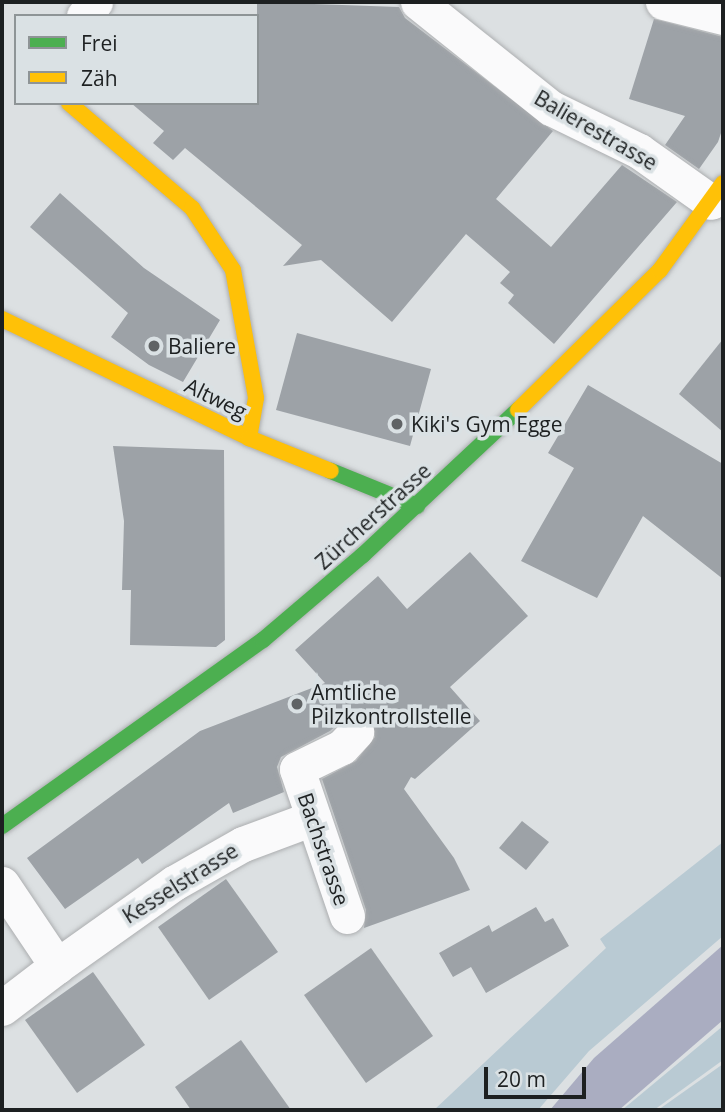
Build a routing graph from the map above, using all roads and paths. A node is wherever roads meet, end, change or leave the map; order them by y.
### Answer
1 (418, 2) edge
2 (663, 2) edge
3 (723, 17) edge
4 (71, 105) edge
5 (717, 193) edge
6 (2, 319) edge
7 (249, 438) junction
8 (416, 506) junction
9 (356, 732) dead end
10 (313, 818) junction
11 (2, 826) edge
12 (2, 884) edge
13 (347, 916) dead end
14 (57, 966) junction
15 (2, 1008) edge

1 - 5 street, Balierestrasse
2 - 3 street
4 - 7 main road
5 - 8 main road, Zürcherstrasse
6 - 7 main road, Altweg
7 - 8 main road, Altweg
8 - 11 main road, Zürcherstrasse
9 - 10 street, Bachstrasse
10 - 13 street, Bachstrasse
10 - 14 street, Kesselstrasse
12 - 14 street
14 - 15 street, Kesselstrasse

